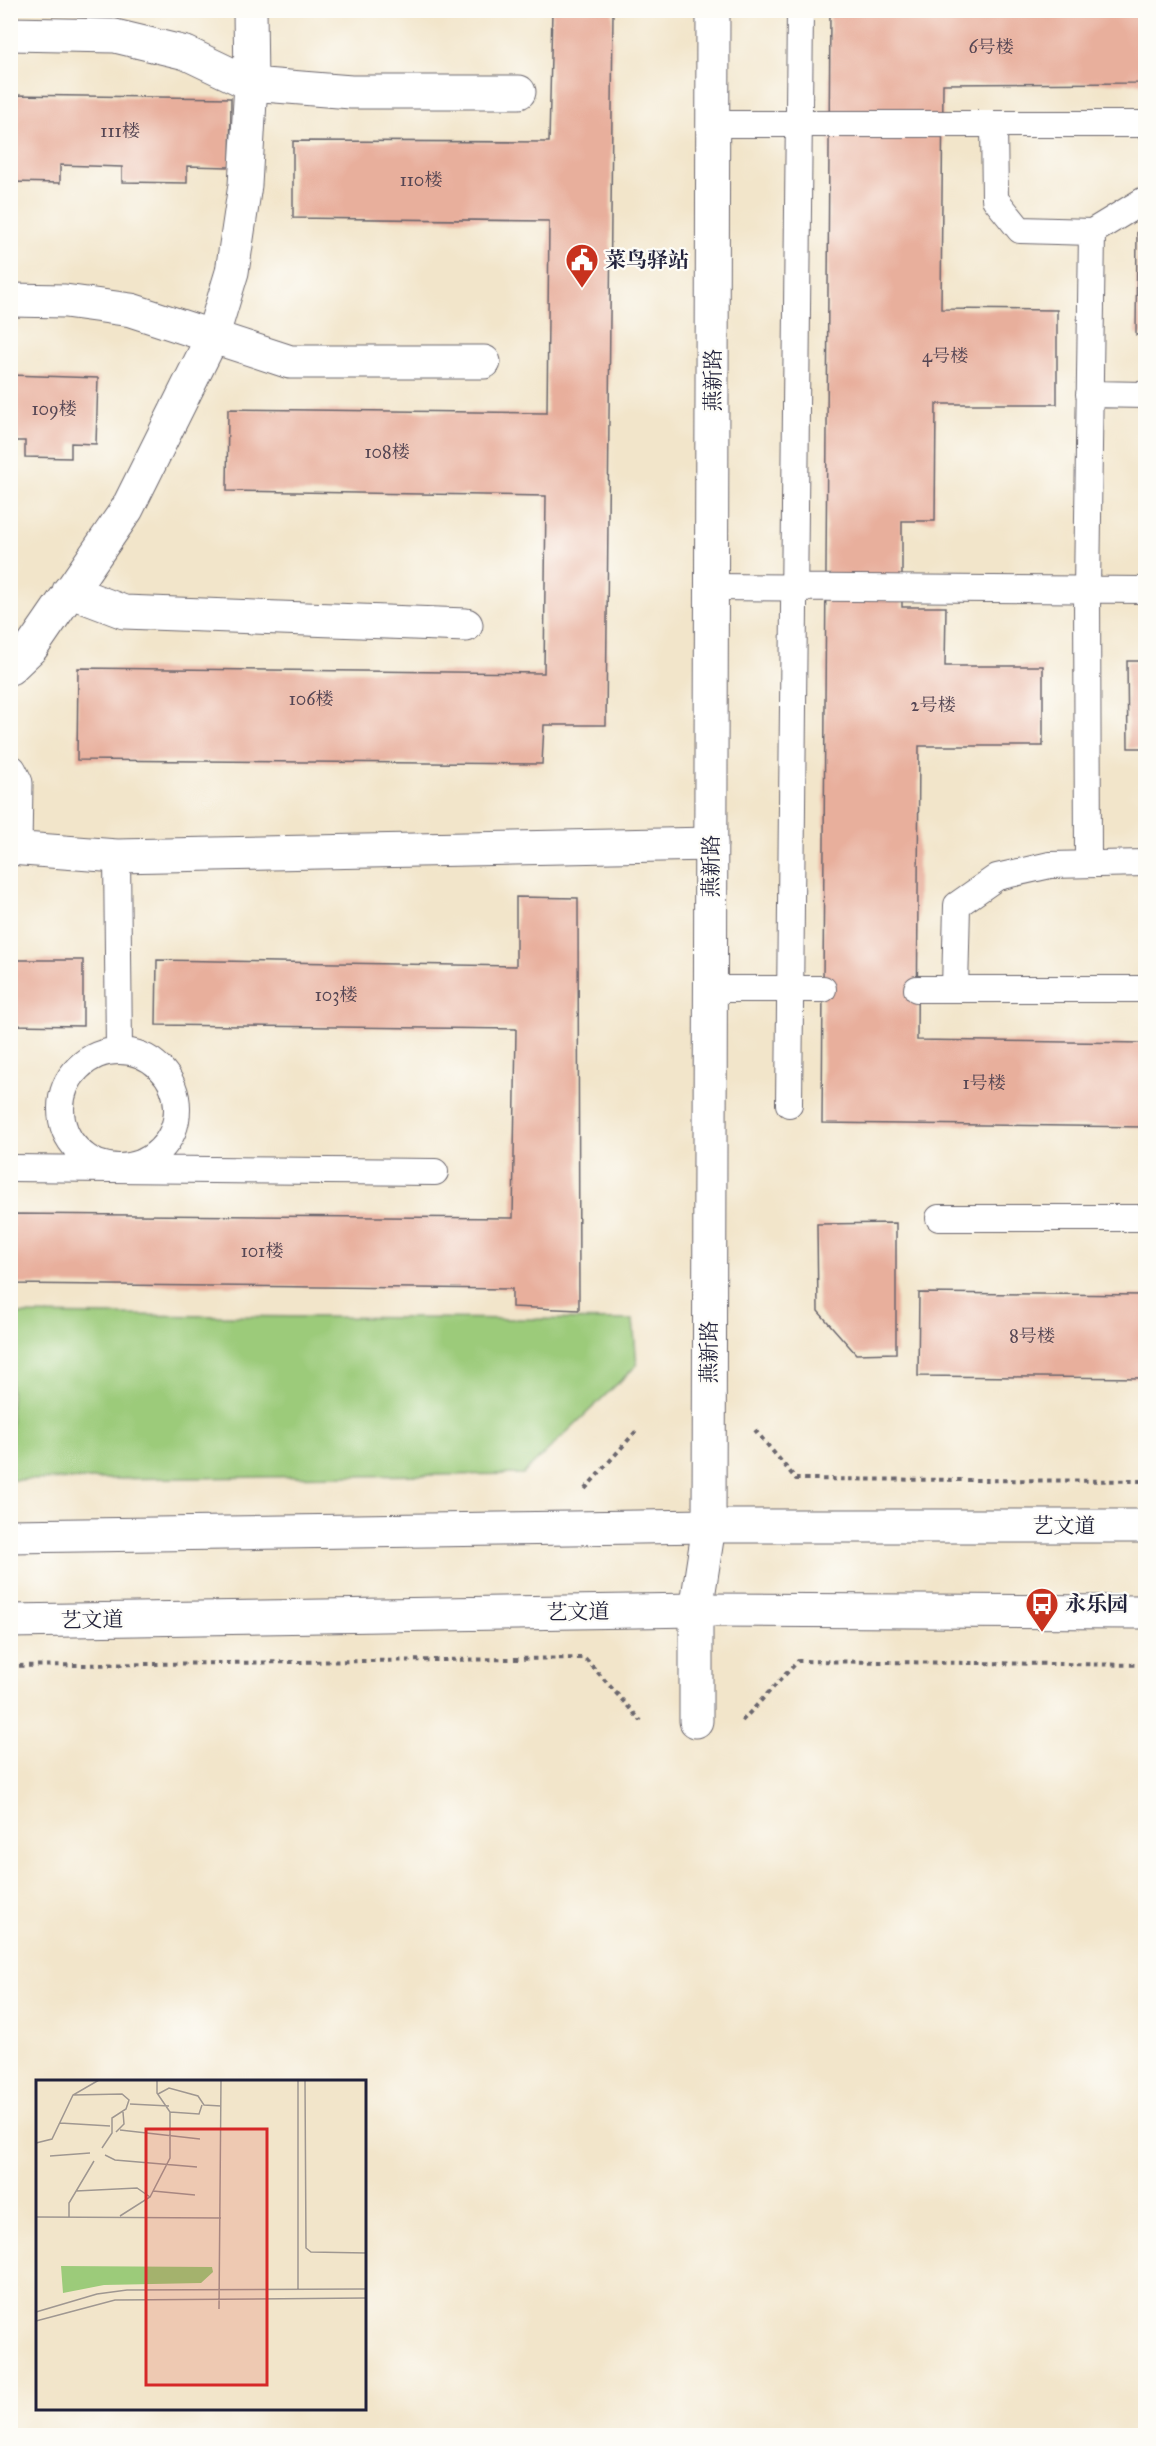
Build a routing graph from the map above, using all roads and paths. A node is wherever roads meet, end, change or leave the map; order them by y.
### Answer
1 (250, 10) edge
2 (713, 10) edge
3 (800, 10) edge
4 (10, 34) edge
5 (250, 84) junction
6 (519, 92) dead end
7 (713, 124) junction
8 (799, 124) junction
9 (994, 124) junction
10 (1146, 124) edge
11 (1146, 199) edge
12 (1092, 232) junction
13 (10, 300) edge
14 (212, 338) junction
15 (484, 362) dead end
16 (1089, 394) junction
17 (1146, 394) edge
18 (712, 587) junction
19 (794, 588) junction
20 (1087, 589) junction
21 (1146, 590) edge
22 (69, 591) junction
23 (466, 625) dead end
24 (18, 648) edge
25 (10, 771) edge
26 (711, 844) junction
27 (13, 848) edge
28 (117, 856) junction
29 (1088, 863) junction
30 (1146, 863) edge
31 (823, 989) dead end
32 (710, 990) junction
33 (790, 990) junction
34 (917, 990) dead end
35 (956, 990) junction
36 (1146, 990) edge
37 (119, 1050) junction
38 (789, 1104) dead end
39 (10, 1168) edge
40 (125, 1168) junction
41 (435, 1172) dead end
42 (939, 1218) dead end
43 (1146, 1218) edge
44 (755, 1430) dead end
45 (1146, 1481) edge
46 (709, 1526) junction
47 (1146, 1526) edge
48 (10, 1536) edge
49 (696, 1610) junction
50 (1146, 1612) edge
51 (10, 1622) edge
52 (1146, 1665) edge
53 (10, 1666) edge
54 (641, 1721) dead end
55 (696, 1721) dead end
56 (742, 1721) dead end

1 - 5 street
2 - 7 street, 燕新路
3 - 8 lane
4 - 5 street
5 - 6 street
5 - 14 street
7 - 8 lane
7 - 18 street, 燕新路
8 - 9 lane
8 - 19 lane
9 - 10 lane
9 - 12 lane
11 - 12 lane
12 - 16 lane
13 - 14 street
14 - 15 street
14 - 22 street
16 - 17 lane
16 - 20 lane
18 - 19 lane
18 - 26 street, 燕新路
19 - 20 lane
19 - 33 lane
20 - 21 lane
20 - 29 lane
22 - 23 street
22 - 24 street
25 - 27 street
26 - 28 street
26 - 32 street, 燕新路
27 - 28 street
28 - 37 lane
29 - 30 lane
29 - 35 lane
31 - 33 lane
32 - 33 lane
32 - 46 street, 燕新路
33 - 38 lane
34 - 35 lane
35 - 36 lane
37 - 40 lane
37 - 40 lane
39 - 40 lane
40 - 41 lane
42 - 43 lane
44 - 45 path
46 - 47 street, 艺文道
46 - 48 street, 艺文道
46 - 49 street, 燕新路
49 - 50 street, 艺文道
49 - 51 street, 艺文道
49 - 55 street, 燕新路
52 - 56 path
53 - 54 path

